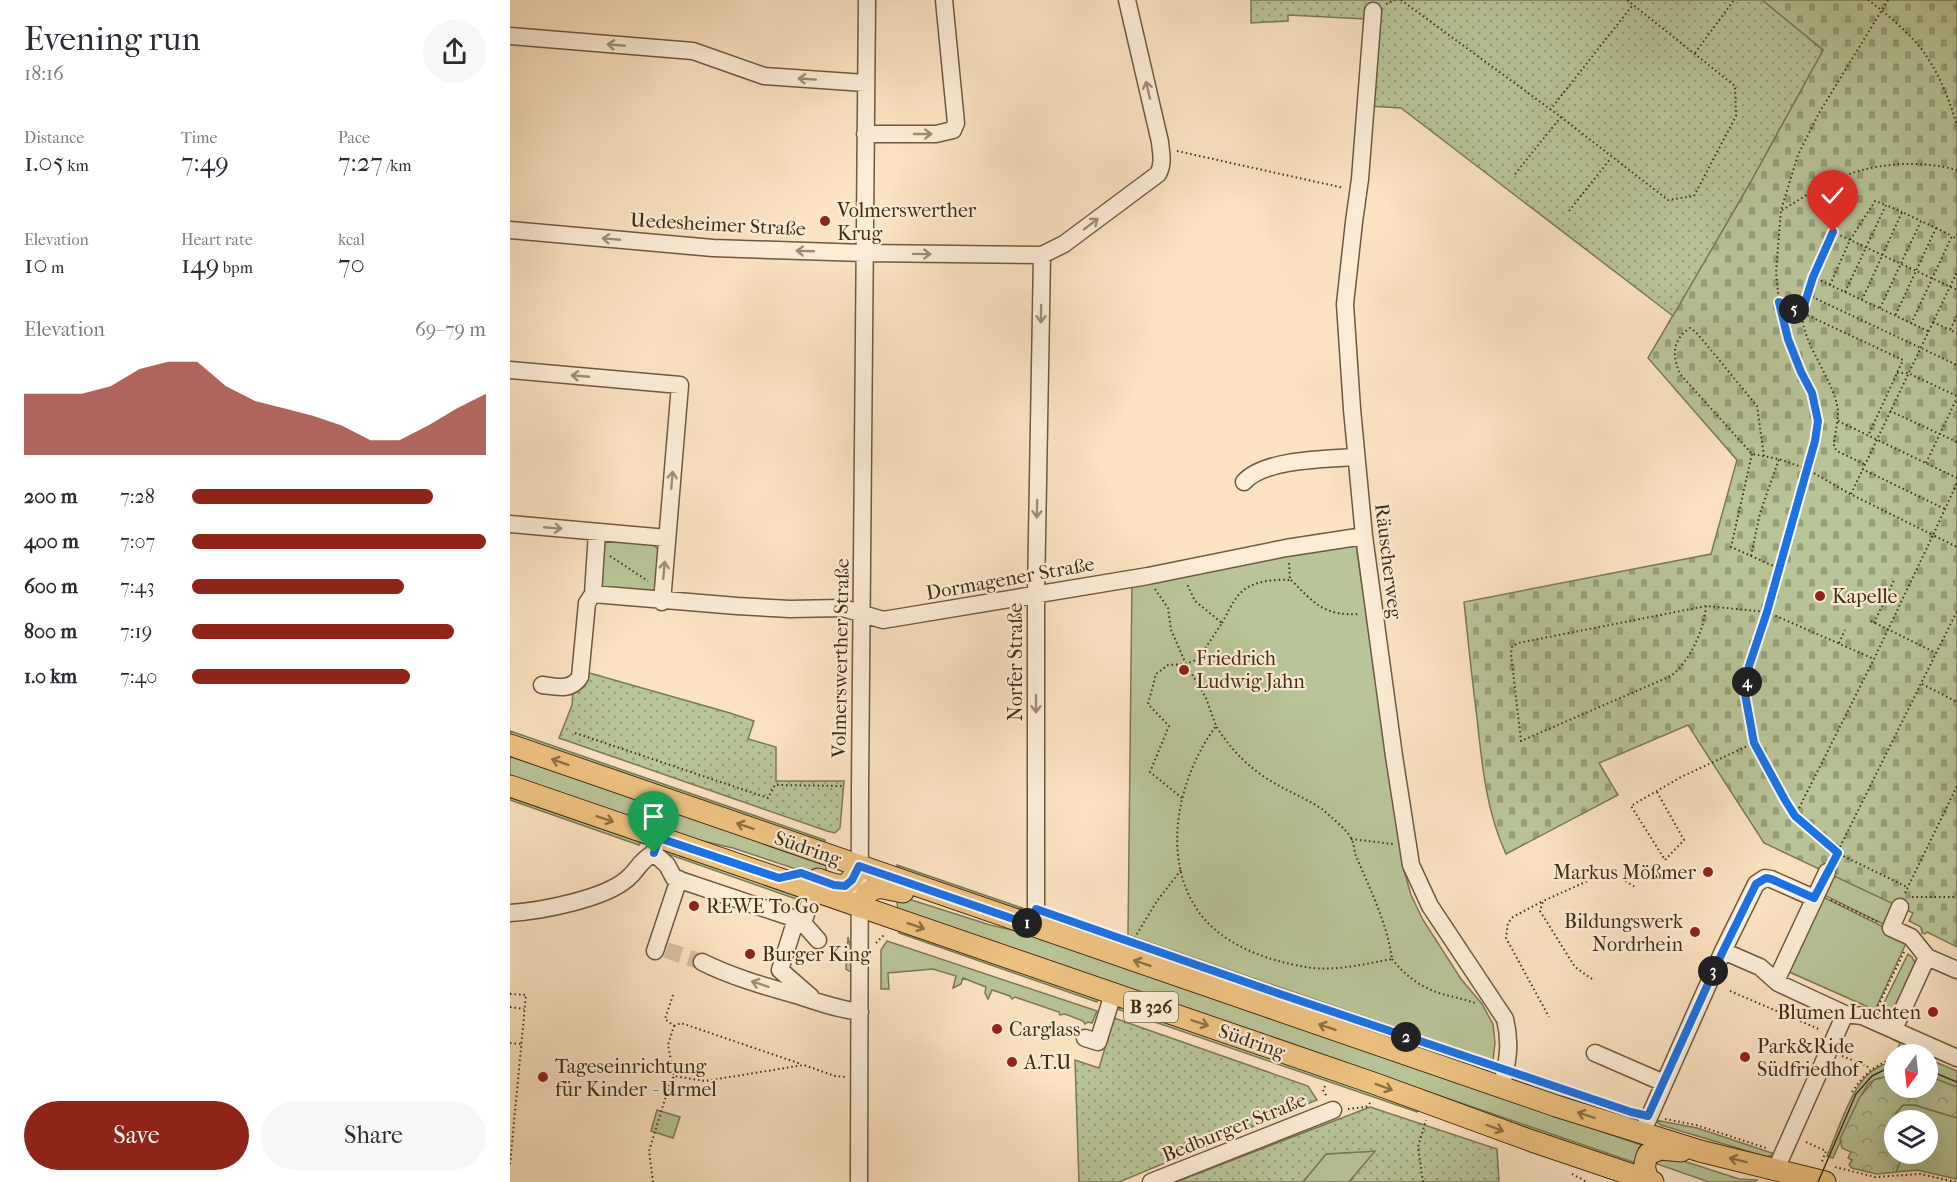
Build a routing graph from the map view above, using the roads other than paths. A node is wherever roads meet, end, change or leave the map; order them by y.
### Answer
1 (867, 0) edge
2 (944, 0) edge
3 (1126, 0) edge
4 (1373, 11) dead end
5 (510, 36) edge
6 (865, 83) junction
7 (865, 134) junction
8 (510, 230) edge
9 (864, 253) junction
10 (1042, 255) junction
11 (510, 370) edge
12 (1356, 457) junction
13 (1244, 482) dead end
14 (510, 524) edge
15 (1364, 536) junction
16 (667, 538) junction
17 (596, 540) junction
18 (593, 594) junction
19 (1036, 594) junction
20 (662, 596) junction
21 (862, 614) junction
22 (542, 686) dead end
23 (510, 745) edge
24 (510, 786) edge
25 (656, 845) junction
26 (859, 866) junction
27 (1827, 872) road end
28 (779, 878) junction
29 (679, 879) junction
30 (814, 890) junction
31 (930, 891) junction
32 (1816, 895) junction
33 (860, 907) junction
34 (1900, 907) dead end
35 (510, 913) edge
36 (800, 921) junction
37 (1031, 925) junction
38 (818, 940) dead end
39 (659, 949) dead end
40 (1723, 951) junction
41 (1927, 957) junction
42 (702, 962) tunnel mouth
43 (1957, 970) edge
44 (1776, 981) junction
45 (1113, 994) junction
46 (817, 995) junction
47 (860, 1012) junction
48 (1845, 1014) junction
49 (1894, 1029) junction
50 (1085, 1038) dead end
51 (1595, 1053) dead end
52 (1957, 1058) edge
53 (1664, 1083) junction
54 (1501, 1087) junction
55 (1333, 1110) road end
56 (1645, 1124) junction
57 (1700, 1150) junction
58 (1775, 1168) edge
59 (1826, 1170) edge
60 (859, 1182) edge
61 (1151, 1182) edge
62 (1651, 1182) edge

1 - 6 street, Volmerswerther Straße
7 -> 2 street
10 -> 3 street, Uedesheimer Straße
4 - 12 street, Räuscherweg
6 -> 5 street
6 - 7 street, Volmerswerther Straße
7 - 9 street, Volmerswerther Straße
9 -> 8 street, Uedesheimer Straße
9 -> 10 street, Uedesheimer Straße
9 - 21 street, Volmerswerther Straße
10 -> 19 street, Norfer Straße
16 -> 11 street
12 - 13 street
12 - 15 street, Räuscherweg
14 -> 17 street
15 - 19 street, Dormagener Straße
15 - 54 street, Räuscherweg
16 - 17 street
20 -> 16 street
17 - 18 street
18 - 20 street, Dormagener Straße
18 - 22 street
19 - 21 street, Dormagener Straße
19 -> 37 street, Norfer Straße
20 - 21 street, Dormagener Straße
21 - 26 street, Volmerswerther Straße
26 -> 23 main road, Südring / B 326
24 -> 25 main road, Südring / B 326
25 - 28 main road, Südring / B 326
25 - 29 street
25 - 35 street
26 - 28 main road, B 326
26 - 31 main road, Südring / B 326
26 - 33 street, Volmerswerther Straße
27 - 32 street
28 - 30 main road, Südring / B 326
29 - 36 street
29 - 39 street
30 - 33 main road, Südring / B 326
30 - 36 street
31 - 33 main road, B 326
31 - 37 main road, Südring / B 326
32 - 40 street
32 - 44 street
33 -> 45 main road, Südring / B 326
33 - 47 street, Volmerswerther Straße
34 - 41 street
36 - 38 street
36 - 46 street
54 -> 37 main road, Südring / B 326
40 - 44 street
40 - 53 street
41 - 43 street
41 - 49 street
46 -> 42 street
44 - 48 street
45 - 50 street
45 -> 62 main road, Südring / B 326
46 - 47 street
47 - 60 street, Volmerswerther Straße
48 - 49 street
48 - 58 street
49 - 52 street
51 - 53 street
53 - 56 street
56 -> 54 main road, Südring / B 326
55 - 61 street, Bedburger Straße
56 - 57 main road, Südring / B 326
58 -> 57 main road, Südring / B 326
57 - 62 main road
58 - 59 main road, Südring / B 326

